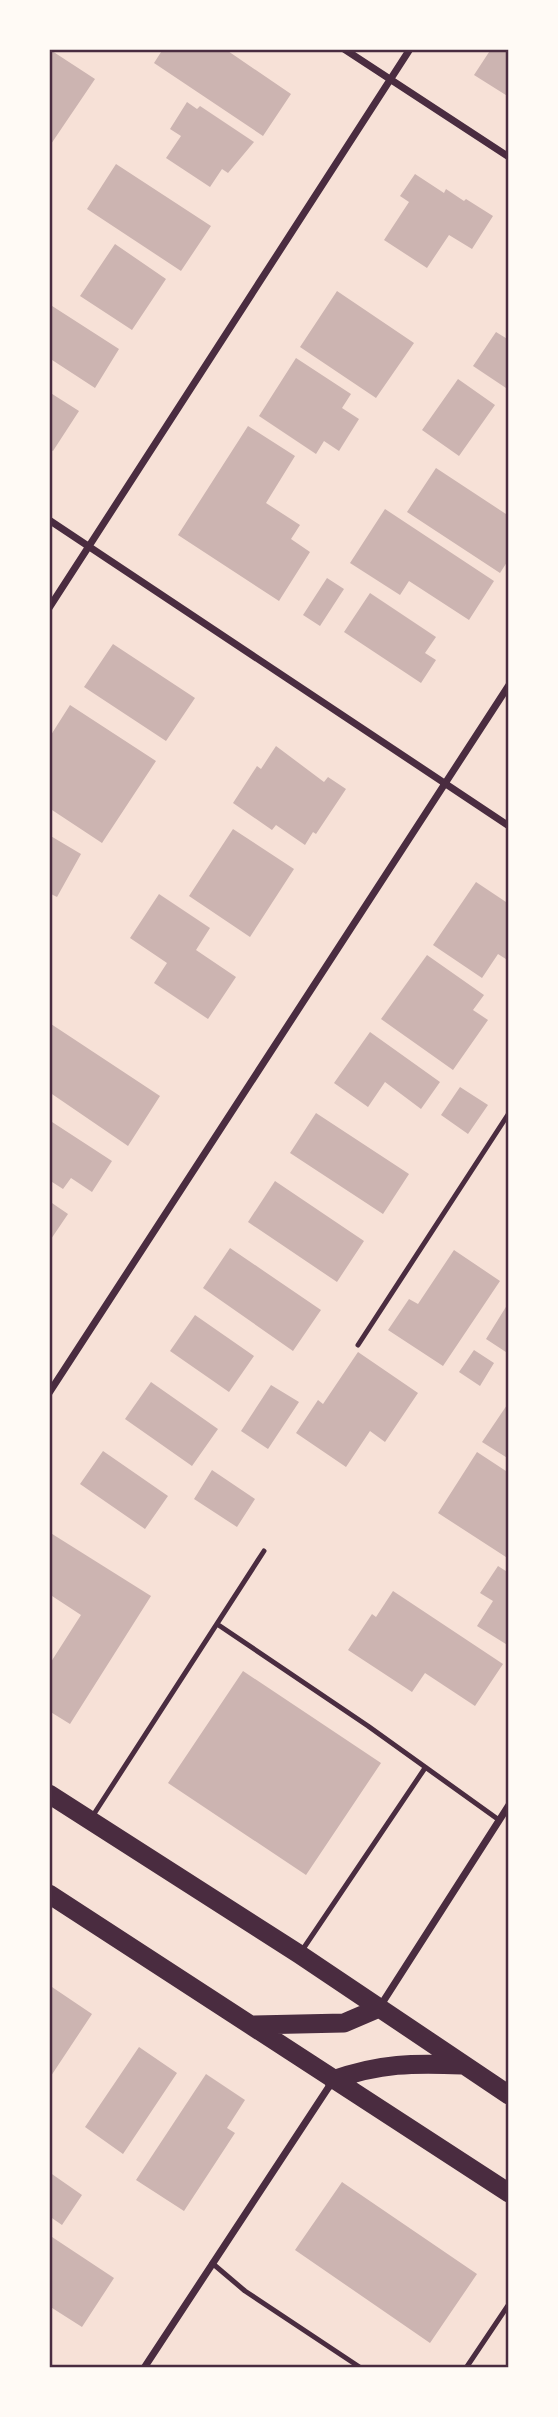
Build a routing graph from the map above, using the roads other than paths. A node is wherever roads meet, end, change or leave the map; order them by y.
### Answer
1 (344, 49) edge
2 (410, 49) edge
3 (390, 80) junction
4 (509, 157) edge
5 (49, 520) edge
6 (89, 546) junction
7 (49, 608) edge
8 (509, 685) edge
9 (446, 783) junction
10 (509, 825) edge
11 (509, 1113) edge
12 (358, 1345) dead end
13 (49, 1393) edge
14 (264, 1551) dead end
15 (217, 1623) junction
16 (425, 1768) junction
17 (49, 1794) edge
18 (509, 1805) edge
19 (90, 1820) junction
20 (499, 1820) junction
21 (49, 1894) edge
22 (299, 1954) junction
23 (379, 2008) junction
24 (251, 2025) junction
25 (463, 2066) junction
26 (333, 2080) junction
27 (509, 2095) edge
28 (509, 2193) edge
29 (212, 2263) junction
30 (509, 2304) edge
31 (144, 2368) edge
32 (361, 2368) edge
33 (466, 2368) edge

1 - 3 street
2 - 3 street
3 - 4 street
3 - 6 street
5 - 6 street
6 - 7 street
6 - 9 street
8 - 9 street
9 - 10 street
9 - 13 street
11 - 12 lane
14 - 15 lane
15 - 16 lane
15 - 19 lane
16 - 20 lane
16 - 22 lane
17 - 19 highway
18 - 20 street
19 - 22 highway
20 - 23 street
21 - 24 highway
22 - 23 highway
23 - 24 highway
23 - 25 highway
24 - 26 highway
25 - 26 highway
25 - 27 highway
26 - 28 highway
26 - 29 street
29 - 31 street
29 - 32 lane
30 - 33 lane

